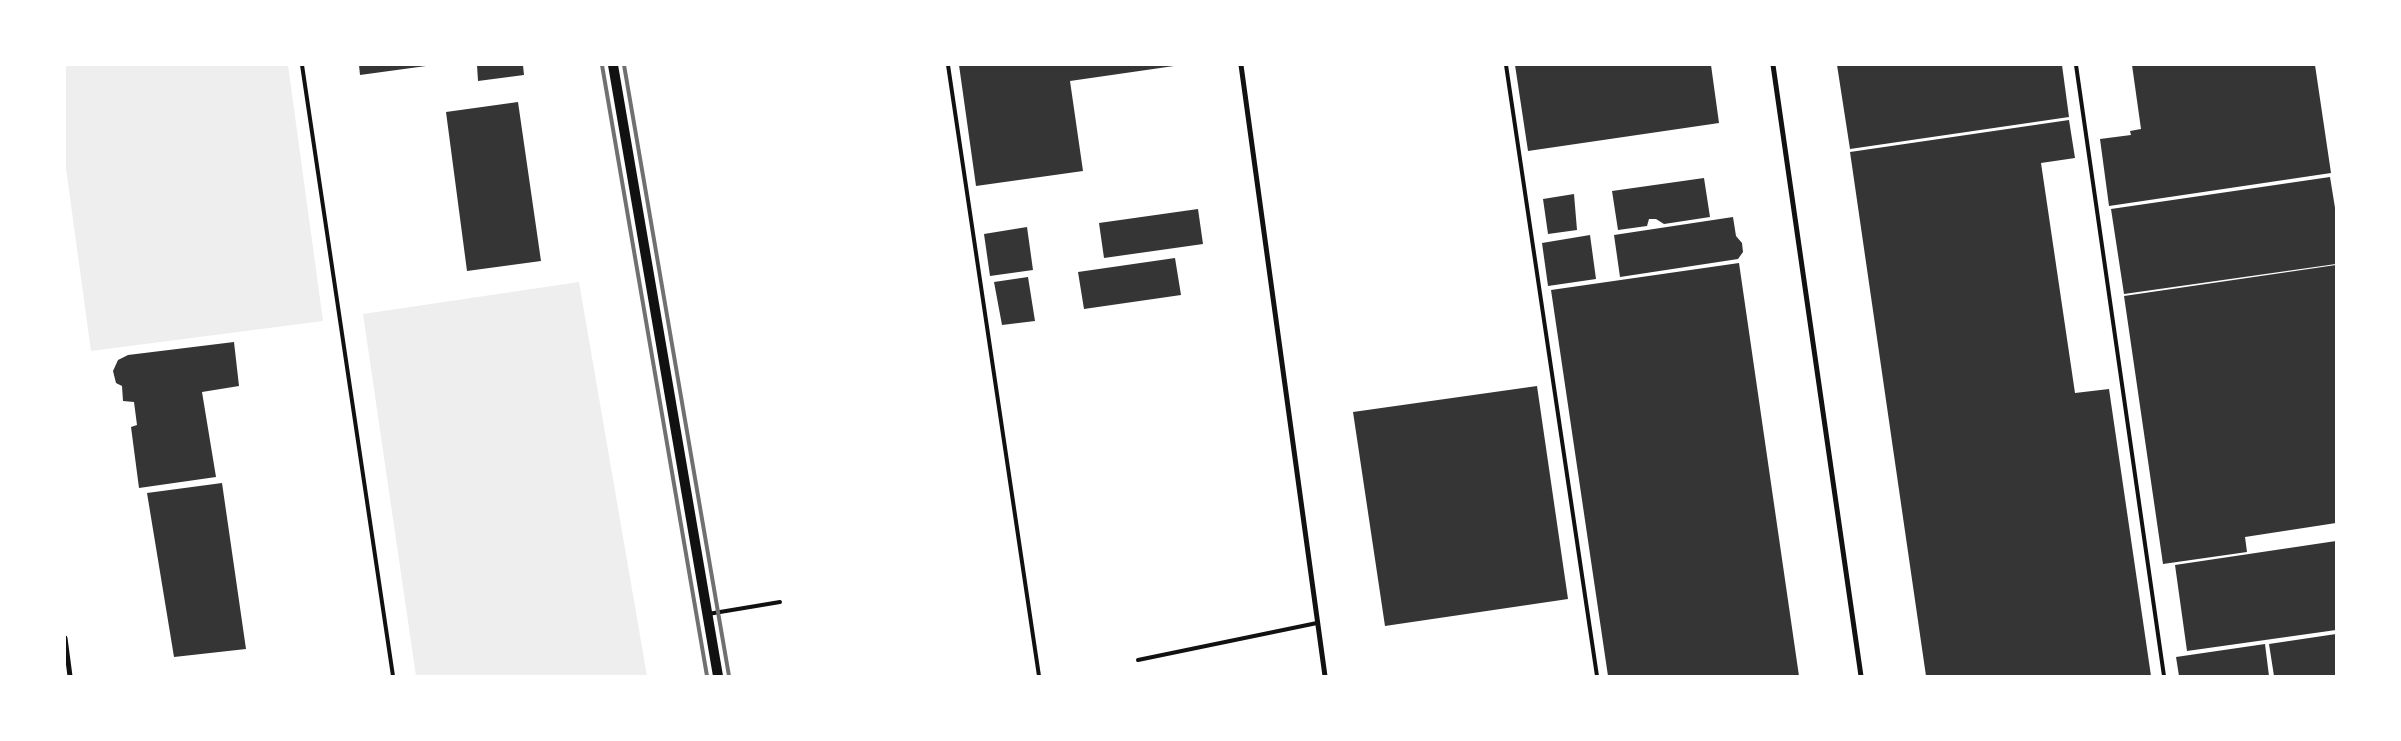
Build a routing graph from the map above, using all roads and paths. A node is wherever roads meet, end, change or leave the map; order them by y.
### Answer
1 (302, 65) edge
2 (613, 65) edge
3 (948, 65) edge
4 (1241, 65) edge
5 (1506, 65) edge
6 (1773, 65) edge
7 (2076, 65) edge
8 (780, 602) dead end
9 (708, 614) junction
10 (1317, 623) junction
11 (65, 638) edge
12 (1138, 660) dead end
13 (70, 676) edge
14 (393, 676) edge
15 (718, 676) edge
16 (1039, 676) edge
17 (1325, 676) edge
18 (1597, 676) edge
19 (1861, 676) edge
20 (2164, 676) edge

1 - 14 lane
2 - 9 main road
3 - 16 lane
4 - 10 street
5 - 18 lane
6 - 19 street
7 - 20 lane
8 - 9 lane
9 - 15 main road
10 - 12 lane
10 - 17 street
11 - 13 street

